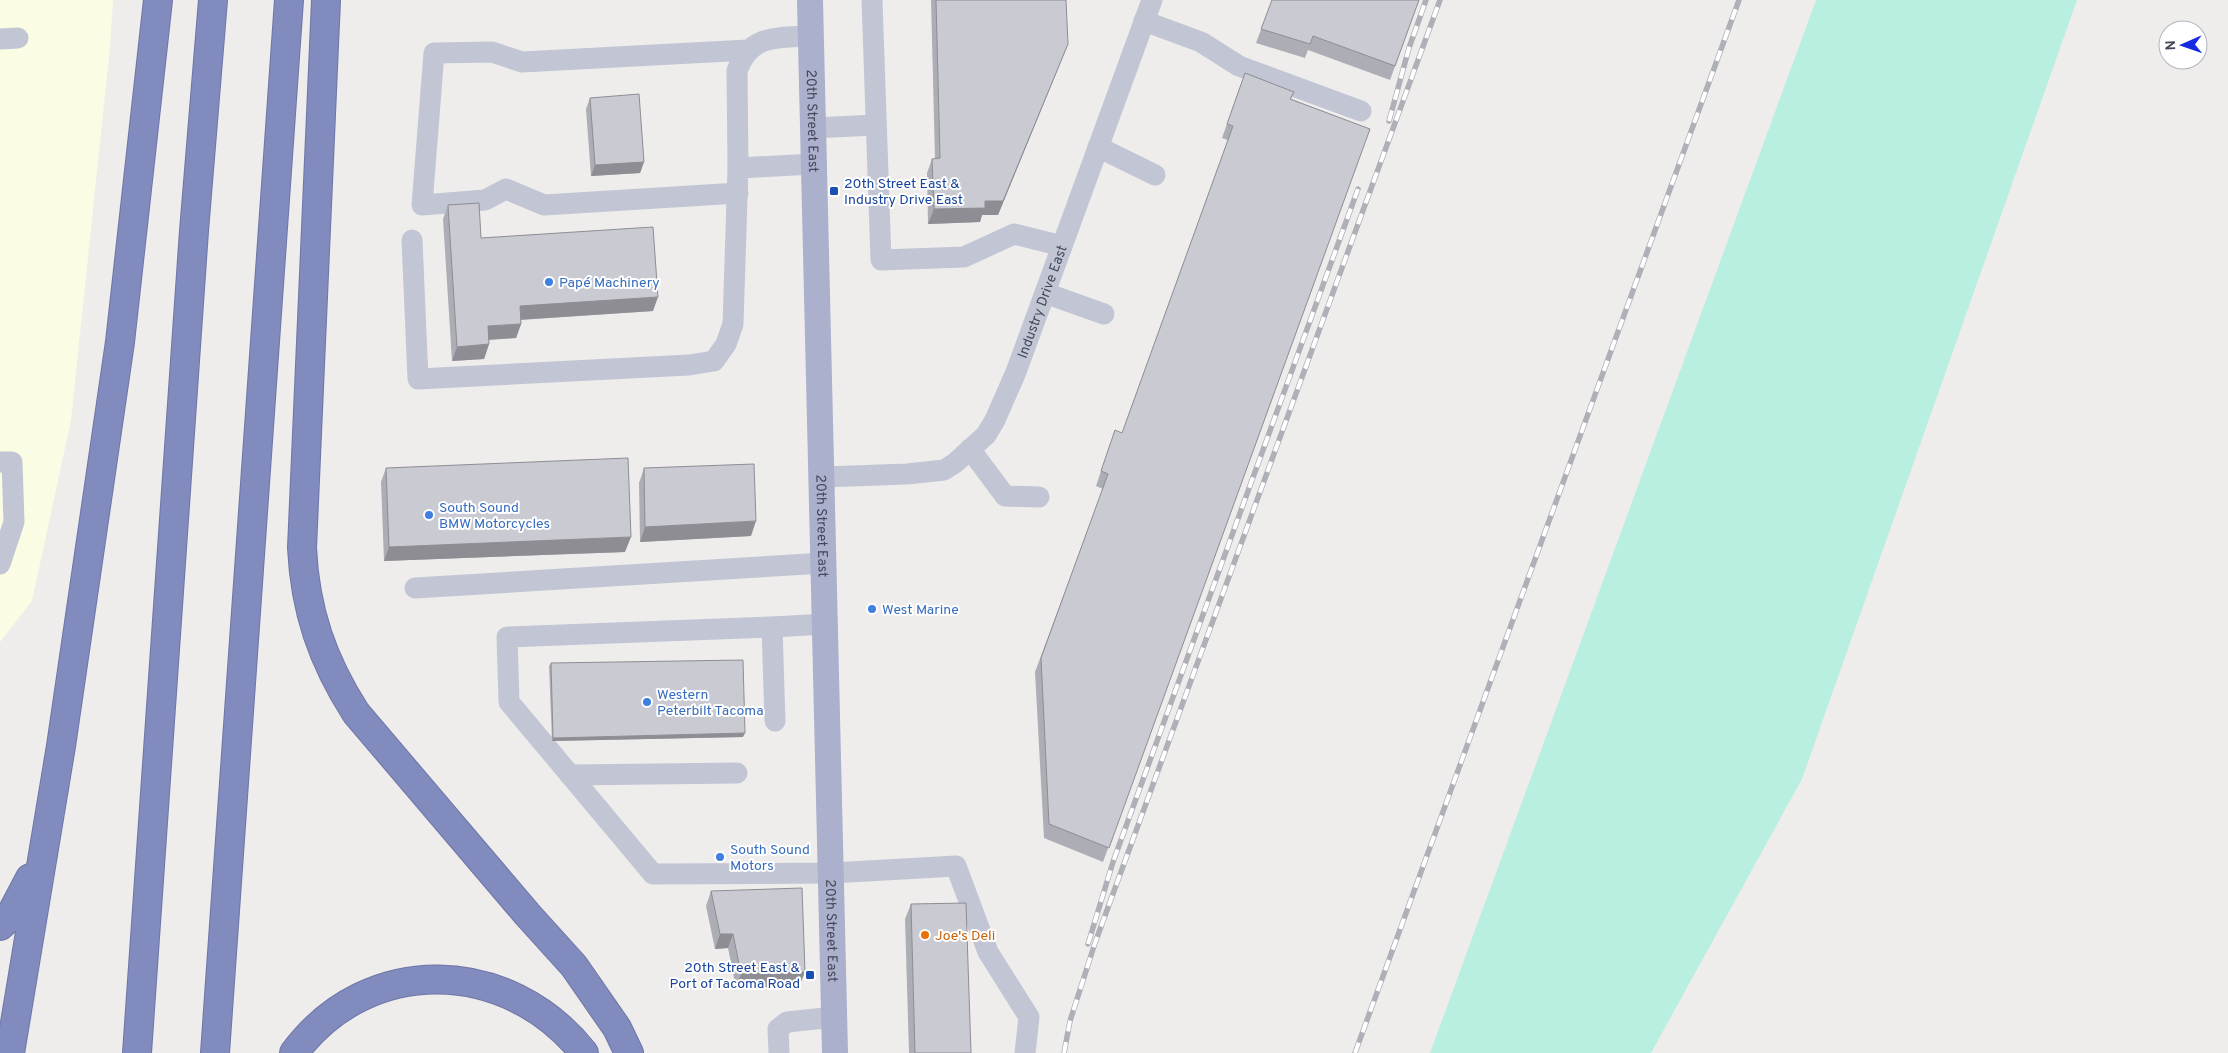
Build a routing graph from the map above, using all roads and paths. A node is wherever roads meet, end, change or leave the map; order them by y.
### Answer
1 (158, 0) edge
2 (213, 0) edge
3 (289, 0) edge
4 (326, 0) edge
5 (810, 0) edge
6 (872, 0) edge
7 (1152, 0) edge
8 (1144, 20) junction
9 (810, 36) junction
10 (748, 50) junction
11 (1361, 111) dead end
12 (875, 125) junction
13 (813, 128) junction
14 (1098, 147) junction
15 (814, 164) junction
16 (738, 168) junction
17 (1156, 175) dead end
18 (738, 193) junction
19 (412, 240) dead end
20 (1062, 246) junction
21 (1045, 293) junction
22 (1104, 314) dead end
23 (970, 449) junction
24 (0, 462) edge
25 (823, 477) junction
26 (1039, 497) dead end
27 (824, 563) junction
28 (0, 564) edge
29 (415, 588) dead end
30 (826, 624) junction
31 (772, 627) junction
32 (775, 721) dead end
33 (737, 773) dead end
34 (570, 775) junction
35 (44, 844) junction
36 (832, 873) junction
37 (0, 926) edge
38 (835, 1017) junction
39 (10, 1053) edge
40 (137, 1053) edge
41 (215, 1053) edge
42 (294, 1053) edge
43 (584, 1053) edge
44 (629, 1053) edge
45 (779, 1053) edge
46 (836, 1053) edge
47 (1025, 1053) edge

1 - 35 highway
2 - 40 highway
3 - 41 highway
4 - 44 highway
5 - 9 main road, 20th Street East
6 - 12 street
7 - 8 street, Industry Drive East
8 - 11 street
8 - 14 street, Industry Drive East
9 - 10 street
9 - 13 main road, 20th Street East
10 - 16 street
10 - 18 street
12 - 13 street
12 - 20 street
13 - 15 main road, 20th Street East
14 - 17 street
14 - 20 street, Industry Drive East
15 - 16 street
15 - 25 main road, 20th Street East
16 - 18 street
18 - 19 street
20 - 21 street, Industry Drive East
21 - 22 street
21 - 23 street, Industry Drive East
23 - 25 street, Industry Drive East
23 - 26 street
24 - 28 street
25 - 27 main road, 20th Street East
27 - 29 street
27 - 30 main road, 20th Street East
30 - 31 street
30 - 36 main road, 20th Street East
31 - 32 street
31 - 34 street
33 - 34 street
34 - 36 street
35 - 37 highway
35 - 39 highway
36 - 38 main road, 20th Street East
36 - 47 street
38 - 45 street
38 - 46 main road, 20th Street East
42 - 43 highway

